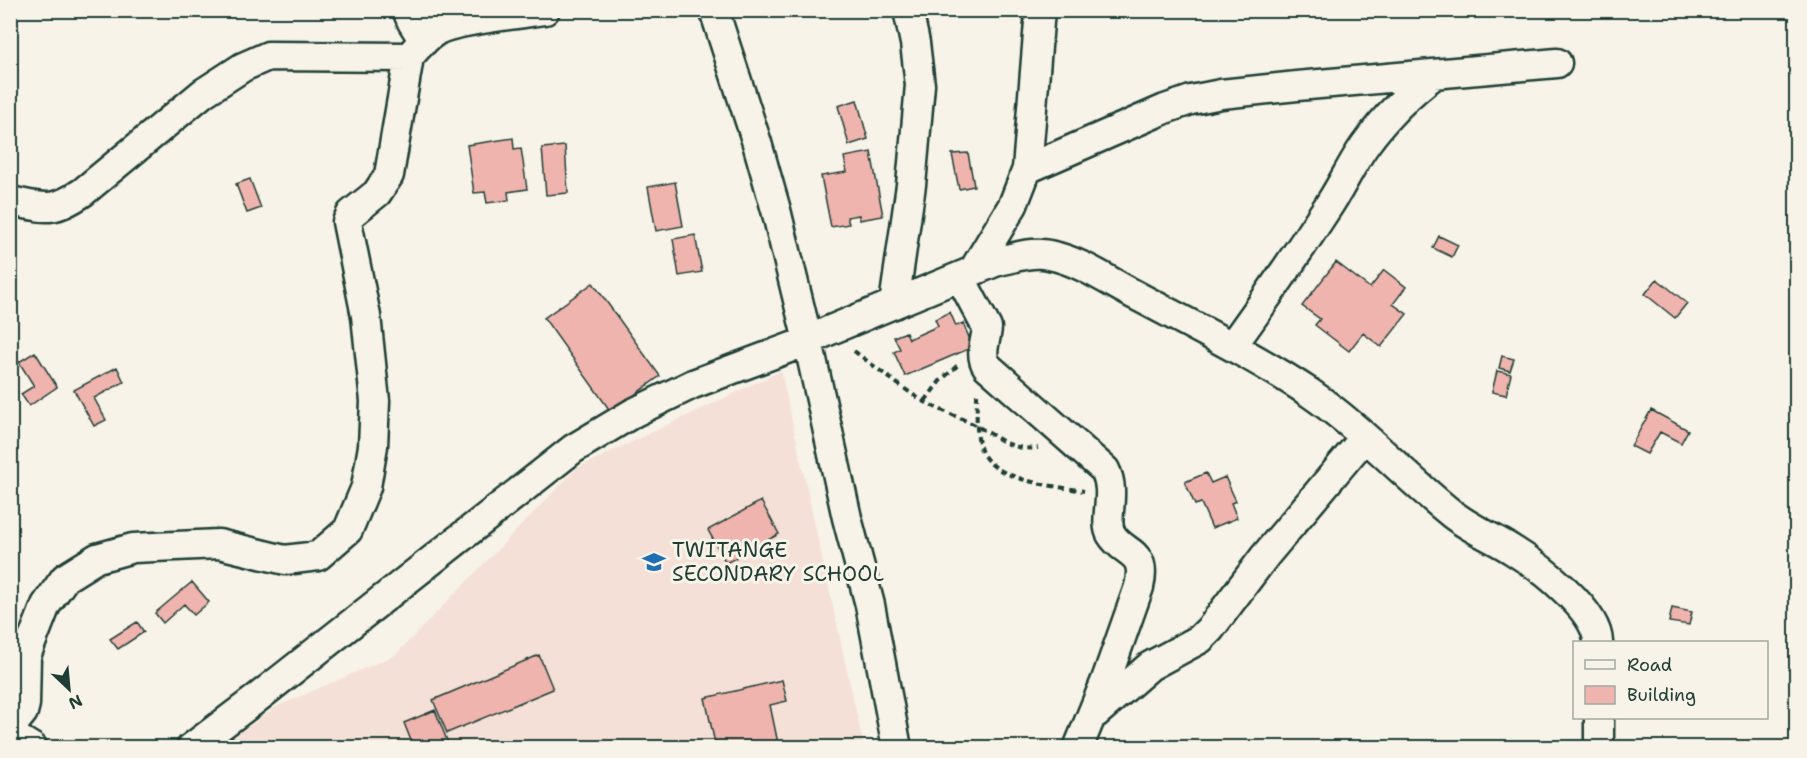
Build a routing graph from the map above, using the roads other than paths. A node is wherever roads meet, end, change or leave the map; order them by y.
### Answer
1 (407, 10) edge
2 (545, 10) edge
3 (714, 10) edge
4 (908, 10) edge
5 (1040, 10) edge
6 (417, 49) junction
7 (1557, 63) dead end
8 (1435, 74) junction
9 (1027, 169) junction
10 (10, 201) edge
11 (966, 274) junction
12 (894, 304) junction
13 (818, 336) junction
14 (1232, 346) junction
15 (1365, 437) junction
16 (1598, 641) edge
17 (1090, 719) junction
18 (1599, 719) edge
19 (10, 728) edge
20 (10, 734) edge
21 (33, 747) edge
22 (191, 747) edge
23 (897, 747) edge
24 (1078, 747) edge
25 (1599, 747) edge

1 - 6 street
2 - 6 street
3 - 13 street
4 - 12 street
5 - 9 street
6 - 10 street
6 - 19 street
7 - 8 street
8 - 9 street
8 - 14 street
9 - 11 street
11 - 12 street
11 - 14 street
11 - 17 street
12 - 13 street
13 - 22 street
13 - 23 street
14 - 15 street
15 - 16 street
15 - 17 street
17 - 24 street
18 - 25 street
20 - 21 street

